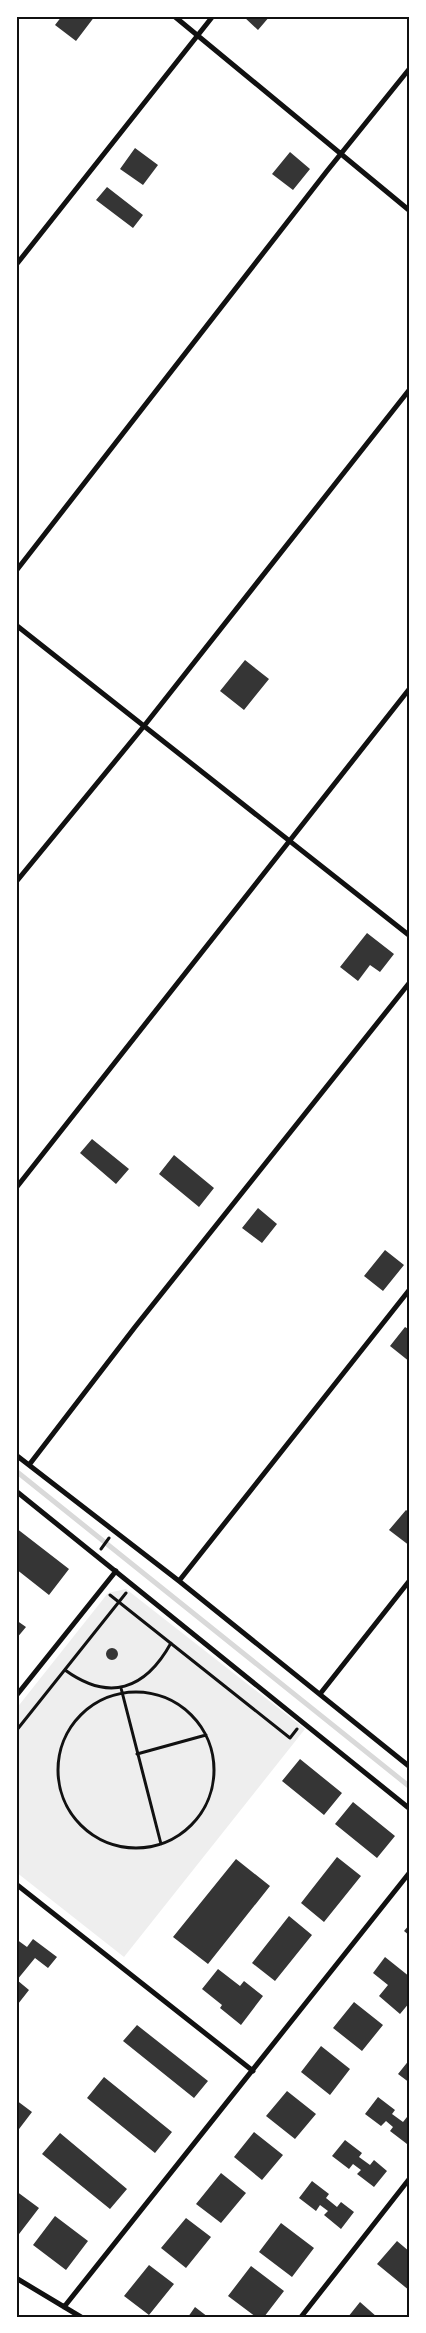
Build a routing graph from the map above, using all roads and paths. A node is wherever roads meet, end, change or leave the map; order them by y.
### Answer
1 (174, 16) edge
2 (213, 16) edge
3 (198, 35) junction
4 (410, 68) edge
5 (340, 155) junction
6 (410, 211) edge
7 (16, 266) edge
8 (410, 388) edge
9 (16, 571) edge
10 (16, 625) edge
11 (410, 688) edge
12 (144, 726) junction
13 (290, 842) junction
14 (16, 882) edge
15 (410, 936) edge
16 (410, 982) edge
17 (16, 1188) edge
18 (410, 1289) edge
19 (16, 1455) edge
20 (29, 1465) junction
21 (16, 1491) edge
22 (110, 1537) dead end
23 (101, 1549) dead end
24 (116, 1571) junction
25 (410, 1580) edge
26 (179, 1581) junction
27 (133, 1584) junction
28 (102, 1588) junction
29 (119, 1602) junction
30 (171, 1643) junction
31 (64, 1670) junction
32 (121, 1688) junction
33 (122, 1693) junction
34 (320, 1694) junction
35 (16, 1696) edge
36 (303, 1722) junction
37 (16, 1731) edge
38 (206, 1735) junction
39 (137, 1754) junction
40 (410, 1767) edge
41 (410, 1809) edge
42 (161, 1844) junction
43 (410, 1872) edge
44 (16, 1884) edge
45 (253, 2071) junction
46 (410, 2178) edge
47 (16, 2278) edge
48 (64, 2307) junction
49 (81, 2317) edge
50 (301, 2317) edge

1 - 3 street
2 - 3 street
3 - 5 street
3 - 7 street
4 - 5 street
5 - 6 street
5 - 9 street
8 - 12 street
10 - 12 street
11 - 13 street
12 - 13 street
12 - 14 street
13 - 15 street
13 - 17 street
16 - 20 street
18 - 26 street
19 - 20 street
20 - 26 street
21 - 24 street
22 - 23 path
24 - 27 street
24 - 28 street
25 - 34 street
26 - 34 street
27 - 29 path
27 - 36 street
28 - 29 path
28 - 35 street
29 - 30 path
29 - 31 path
30 - 32 path
30 - 36 path
31 - 32 path
31 - 37 path
32 - 33 path
33 - 38 path
33 - 39 path
33 - 42 path
34 - 40 street
36 - 41 street
38 - 39 path
38 - 42 path
39 - 42 path
43 - 45 street
44 - 45 street
45 - 48 street
46 - 50 street
47 - 48 street
48 - 49 street

